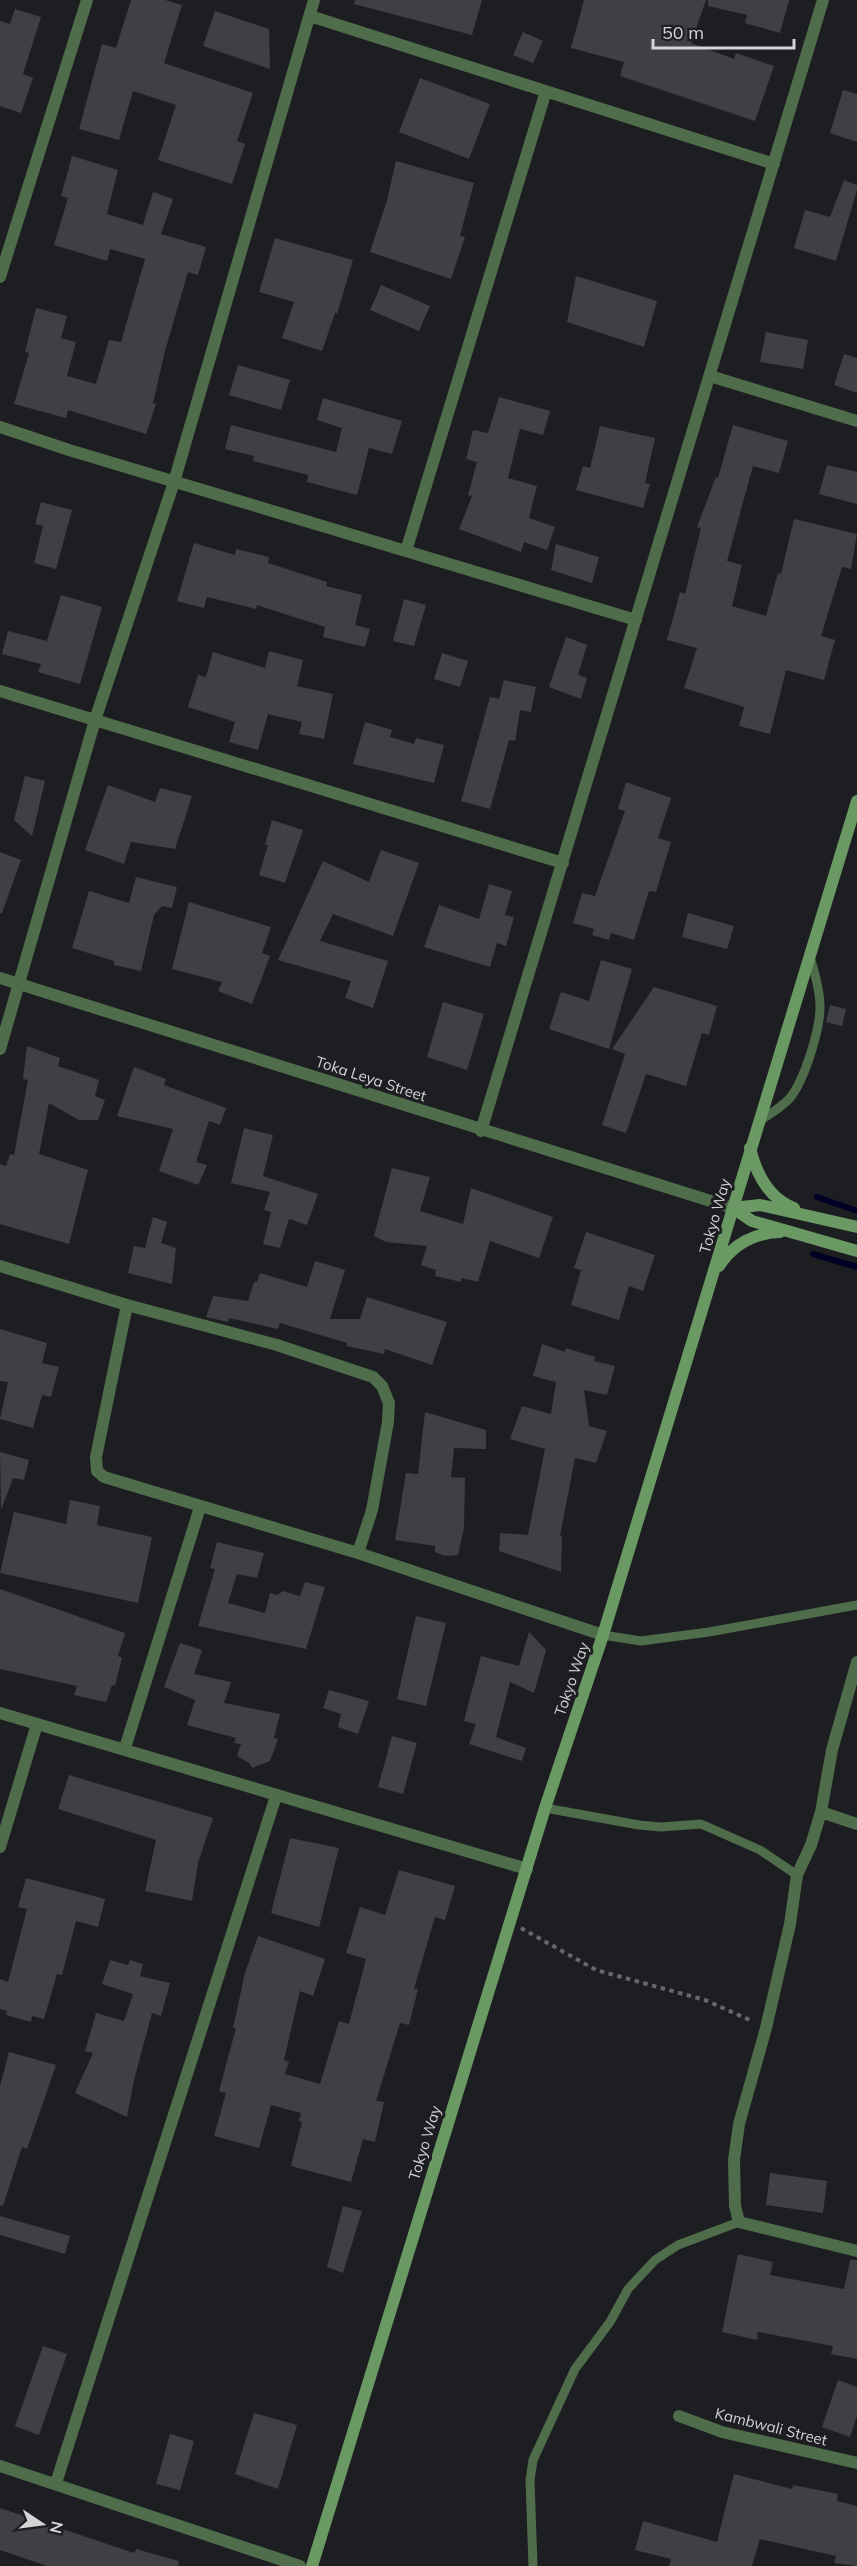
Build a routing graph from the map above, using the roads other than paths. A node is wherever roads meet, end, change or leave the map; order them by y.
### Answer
1 (87, 0) edge
2 (314, 0) edge
3 (823, 0) edge
4 (310, 16) junction
5 (546, 91) junction
6 (774, 164) junction
7 (0, 277) edge
8 (710, 376) junction
9 (857, 421) edge
10 (0, 427) edge
11 (174, 482) junction
12 (406, 551) junction
13 (636, 620) junction
14 (0, 691) edge
15 (95, 720) junction
16 (857, 803) edge
17 (563, 864) junction
18 (809, 956) junction
19 (0, 978) edge
20 (21, 984) junction
21 (0, 1049) edge
22 (757, 1123) junction
23 (481, 1131) junction
24 (750, 1146) junction
25 (733, 1208) junction
26 (814, 1215) junction
27 (857, 1227) edge
28 (787, 1232) junction
29 (857, 1251) edge
30 (0, 1266) edge
31 (714, 1274) junction
32 (127, 1305) junction
33 (200, 1507) junction
34 (358, 1553) junction
35 (857, 1605) edge
36 (603, 1635) junction
37 (857, 1662) edge
38 (0, 1713) edge
39 (37, 1724) junction
40 (125, 1748) junction
41 (276, 1796) junction
42 (545, 1808) junction
43 (821, 1812) junction
44 (857, 1824) edge
45 (0, 1847) edge
46 (527, 1869) junction
47 (797, 1875) junction
48 (739, 2222) junction
49 (857, 2251) edge
50 (680, 2416) dead end
51 (857, 2463) edge
52 (0, 2466) edge
53 (56, 2483) junction
54 (300, 2566) edge
55 (312, 2566) edge
56 (533, 2566) edge

1 - 7 street
2 - 4 street
3 - 6 street
4 - 5 street
4 - 11 street
5 - 6 street
5 - 12 street
6 - 8 street
8 - 9 street
8 - 13 street
10 - 11 street
11 - 12 street
11 - 15 street
12 - 13 street
13 - 17 street
14 - 15 street
15 - 17 street
15 - 20 street
16 - 18 street, Tokyo Way
17 - 23 street
18 - 22 street, Tokyo Way
18 - 22 lane
19 - 20 street, Toka Leya Street
20 - 21 street
20 - 23 street, Toka Leya Street
22 - 24 street, Tokyo Way
23 - 25 street, Toka Leya Street
24 - 25 street, Tokyo Way
24 - 26 street
25 - 26 street
25 - 28 street
25 - 31 street, Tokyo Way
26 - 27 street
28 - 29 street
28 - 31 street
30 - 32 street
31 - 36 street, Tokyo Way
32 - 33 street
32 - 34 street
33 - 34 street
33 - 40 street
34 - 36 street
35 - 36 lane
36 - 42 street, Tokyo Way
37 - 43 street
38 - 39 street
39 - 40 street
39 - 45 street
40 - 41 street
41 - 46 street
41 - 53 street
42 - 46 street, Tokyo Way
42 - 47 lane
43 - 44 street
43 - 47 street
46 - 55 street, Tokyo Way
47 - 48 street
48 - 49 street
48 - 56 lane
50 - 51 street, Kambwali Street
52 - 53 street
53 - 54 street

